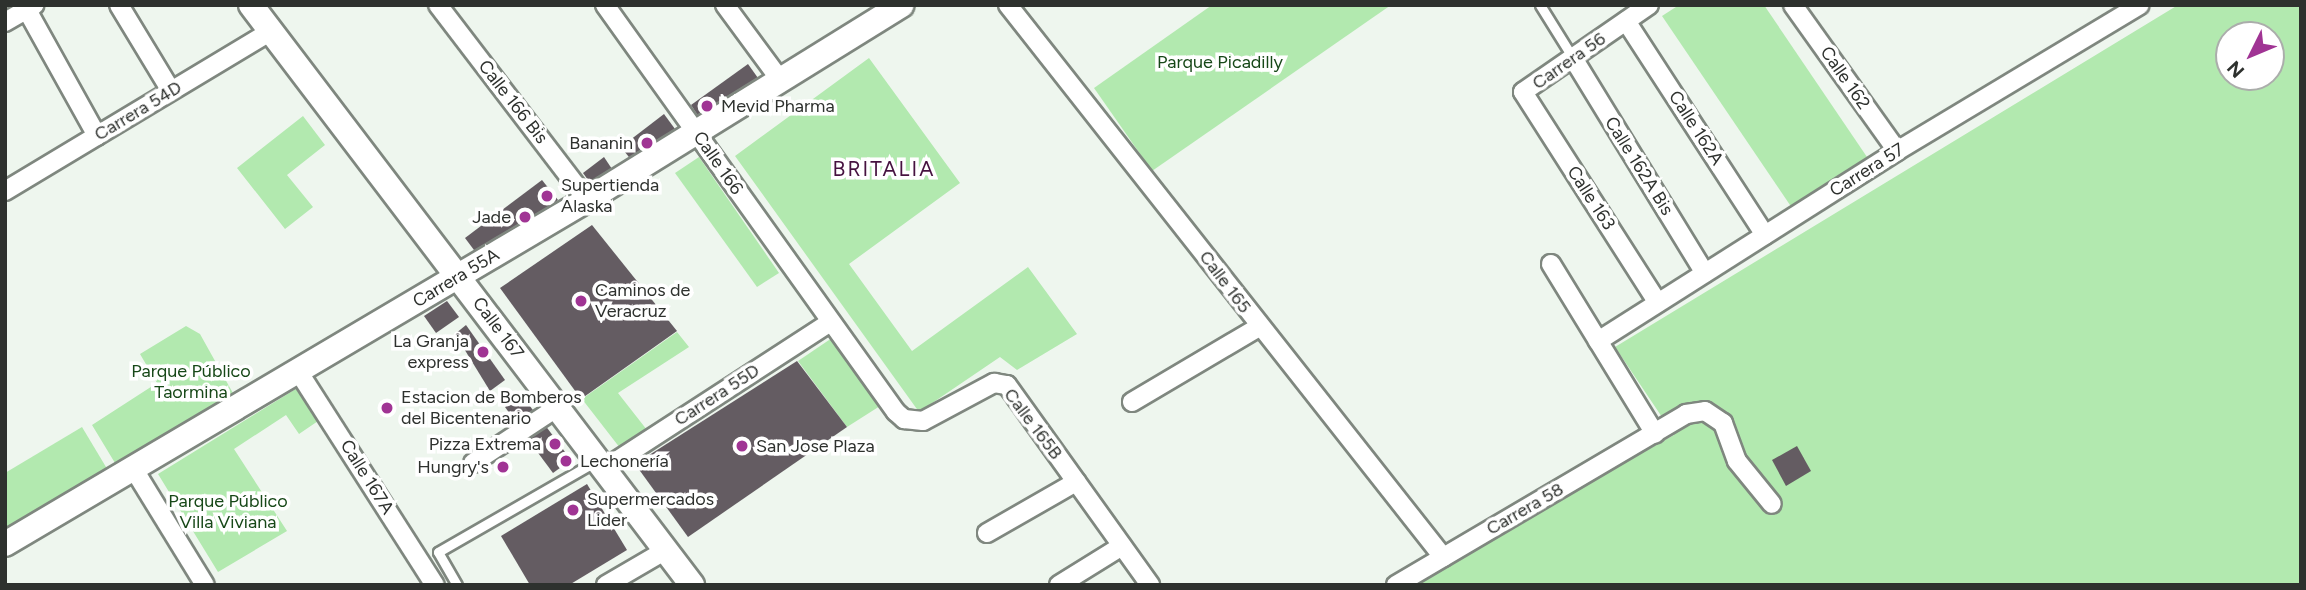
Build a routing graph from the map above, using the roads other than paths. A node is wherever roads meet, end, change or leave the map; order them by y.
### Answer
1 (119, 5) edge
2 (251, 5) edge
3 (438, 5) edge
4 (605, 5) edge
5 (725, 5) edge
6 (902, 5) edge
7 (1008, 5) edge
8 (1540, 5) edge
9 (1649, 5) edge
10 (1793, 5) edge
11 (2140, 5) edge
12 (31, 8) edge
13 (1626, 21) junction
14 (5, 22) edge
15 (271, 31) junction
16 (1573, 58) junction
17 (781, 81) junction
18 (171, 91) junction
19 (1523, 92) joint
20 (697, 134) junction
21 (97, 136) junction
22 (1897, 151) junction
23 (5, 191) edge
24 (587, 200) junction
25 (1765, 235) junction
26 (1551, 264) dead end
27 (1705, 273) junction
28 (459, 276) junction
29 (1658, 303) junction
30 (830, 322) junction
31 (1259, 327) junction
32 (1598, 341) junction
33 (298, 371) junction
34 (1132, 402) dead end
35 (558, 407) junction
36 (1655, 434) junction
37 (473, 463) dead end
38 (601, 464) junction
39 (133, 468) junction
40 (1076, 482) junction
41 (1772, 504) dead end
42 (987, 533) dead end
43 (5, 544) edge
44 (1122, 546) junction
45 (666, 550) junction
46 (1443, 557) junction
47 (205, 585) edge
48 (435, 585) edge
49 (457, 585) edge
50 (606, 585) edge
51 (692, 585) edge
52 (1059, 585) edge
53 (1150, 585) edge
54 (1396, 585) edge

1 - 18 street
2 - 15 street, Calle 167
3 - 24 street, Calle 166 Bis
4 - 20 street, Calle 166
5 - 17 street
6 - 17 street, Carrera 55A
7 - 31 street, Calle 165
8 - 16 lane
9 - 13 street, Carrera 56
10 - 22 street, Calle 162
11 - 22 street, Carrera 57
12 - 14 street
12 - 21 street
13 - 16 street, Carrera 56
13 - 25 street, Calle 162A
15 - 18 street, Carrera 54D
15 - 28 street, Calle 167
16 - 19 street, Carrera 56
16 - 27 street, Calle 162A Bis
17 - 20 street, Carrera 55A
18 - 21 street, Carrera 54D
19 - 29 street, Calle 163
20 - 24 street, Carrera 55A
20 - 30 street, Calle 166
21 - 23 street, Carrera 54D
22 - 25 street, Carrera 57
24 - 28 street, Carrera 55A
25 - 27 street, Carrera 57
26 - 32 street
27 - 29 street, Carrera 57
28 - 33 street, Carrera 55A
28 - 35 street, Calle 167
29 - 32 street, Carrera 57
30 - 38 street, Carrera 55D
30 - 40 street, Calle 165B
31 - 34 street
31 - 46 street, Calle 165
32 - 36 street
33 - 39 street, Carrera 55A
33 - 48 street, Calle 167A
35 - 37 street
35 - 38 street, Calle 167
36 - 41 street, Carrera 58
36 - 46 street, Carrera 58
38 - 45 street, Calle 167
38 - 49 lane
39 - 43 street, Carrera 55A
39 - 47 street
40 - 42 street
40 - 44 street, Calle 165B
44 - 52 street
44 - 53 street, Calle 165B
45 - 50 street
45 - 51 street, Calle 167
46 - 54 street, Carrera 58

